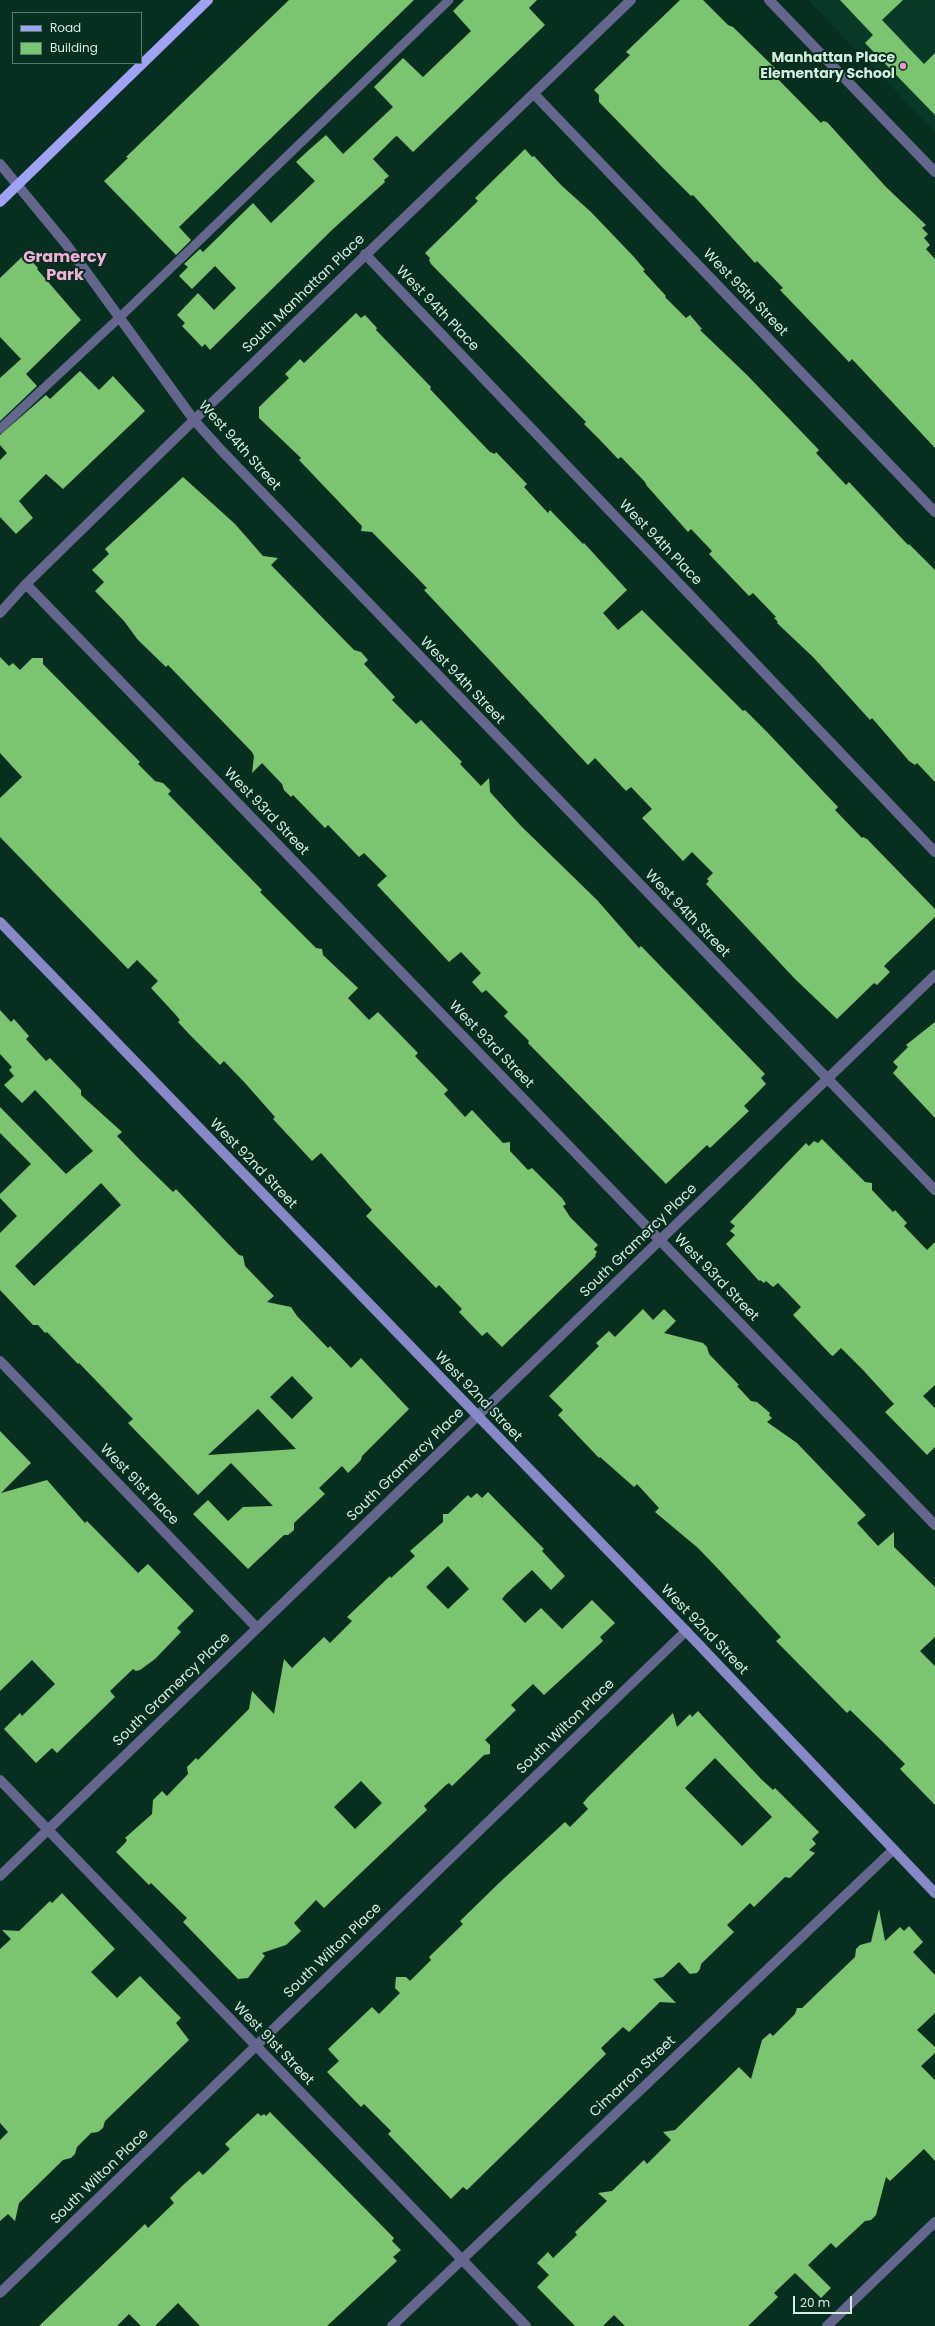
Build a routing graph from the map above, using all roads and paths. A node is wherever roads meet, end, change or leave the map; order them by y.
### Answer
1 (208, 0) edge
2 (449, 0) edge
3 (632, 0) edge
4 (769, 0) edge
5 (142, 64) edge
6 (142, 64) edge
7 (534, 94) junction
8 (0, 164) edge
9 (935, 172) edge
10 (18, 184) junction
11 (0, 202) edge
12 (365, 254) junction
13 (119, 318) junction
14 (194, 420) junction
15 (0, 429) edge
16 (935, 512) edge
17 (26, 584) junction
18 (0, 613) edge
19 (935, 852) edge
20 (0, 922) edge
21 (935, 975) edge
22 (826, 1080) junction
23 (935, 1190) edge
24 (660, 1240) junction
25 (0, 1361) edge
26 (477, 1416) junction
27 (935, 1525) edge
28 (257, 1628) junction
29 (686, 1631) junction
30 (0, 1780) edge
31 (48, 1830) junction
32 (893, 1850) junction
33 (0, 1876) edge
34 (935, 1893) edge
35 (255, 2045) junction
36 (935, 2222) edge
37 (461, 2259) junction
38 (0, 2293) edge
39 (392, 2326) edge
40 (526, 2326) edge
41 (827, 2326) edge

1 - 6 main road
2 - 13 lane
3 - 7 street, South Manhattan Place
4 - 9 street
5 - 10 main road
7 - 12 street, South Manhattan Place
7 - 16 street, West 95th Street
8 - 10 street, West 94th Street
10 - 11 main road
10 - 13 street, West 94th Street
12 - 14 street, South Manhattan Place
12 - 19 street, West 94th Place
13 - 14 street, West 94th Street
13 - 15 lane
14 - 17 street, South Manhattan Place
14 - 22 street, West 94th Street
17 - 18 street, South Manhattan Place
17 - 24 street, West 93rd Street
20 - 26 street, West 92nd Street
21 - 22 street, South Gramercy Place
22 - 23 street, West 94th Street
22 - 24 street, South Gramercy Place
24 - 26 street, South Gramercy Place
24 - 27 street, West 93rd Street
25 - 28 street, West 91st Place
26 - 28 street, South Gramercy Place
26 - 29 street, West 92nd Street
28 - 31 street, South Gramercy Place
29 - 32 street, West 92nd Street
29 - 35 street, South Wilton Place
30 - 31 street, West 91st Street
31 - 33 street, South Gramercy Place
31 - 35 street, West 91st Street
32 - 34 street, West 92nd Street
32 - 37 street, Cimarron Street
35 - 37 street, West 91st Street
35 - 38 street, South Wilton Place
36 - 41 street
37 - 39 street, Cimarron Street
37 - 40 street, West 91st Street

